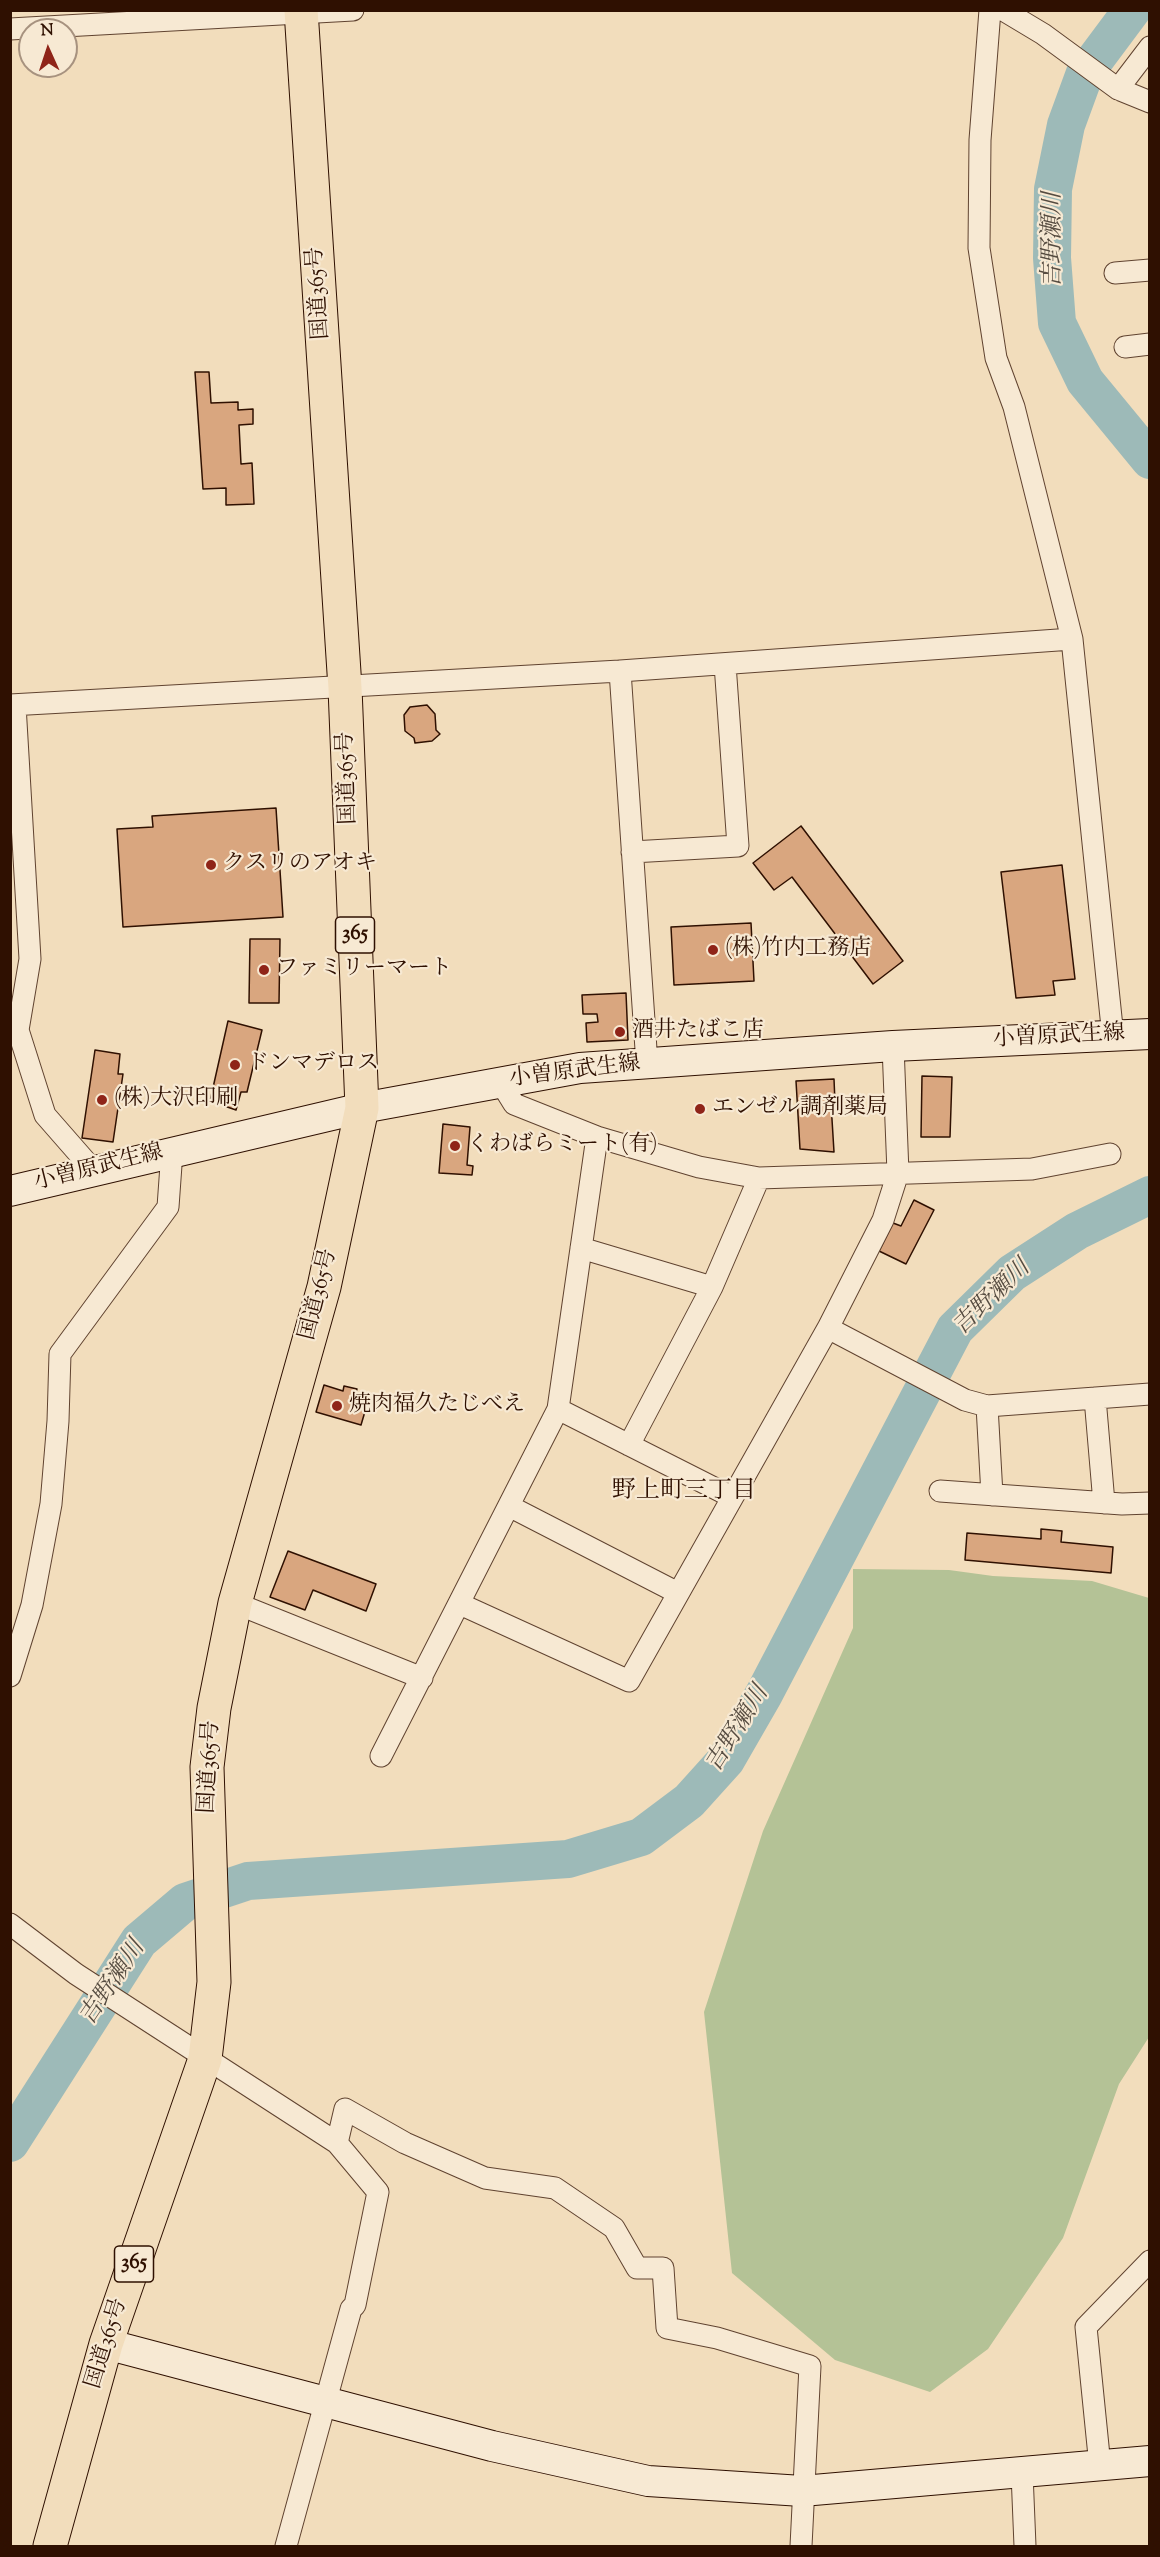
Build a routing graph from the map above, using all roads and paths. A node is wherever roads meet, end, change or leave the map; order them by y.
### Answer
1 (353, 10) edge
2 (990, 10) edge
3 (1003, 10) edge
4 (301, 12) edge
5 (10, 29) edge
6 (1149, 47) edge
7 (1118, 89) junction
8 (1149, 102) edge
9 (1149, 270) edge
10 (1115, 273) dead end
11 (1149, 344) edge
12 (1125, 347) dead end
13 (1072, 639) junction
14 (725, 664) junction
15 (620, 671) junction
16 (345, 688) junction
17 (13, 705) edge
18 (633, 852) junction
19 (1149, 1034) edge
20 (1113, 1036) junction
21 (893, 1046) junction
22 (647, 1064) junction
23 (501, 1083) junction
24 (362, 1108) junction
25 (597, 1137) junction
26 (172, 1151) junction
27 (1110, 1154) dead end
28 (94, 1171) junction
29 (898, 1173) junction
30 (759, 1178) junction
31 (10, 1191) edge
32 (581, 1248) junction
33 (712, 1287) junction
34 (828, 1328) junction
35 (1149, 1394) edge
36 (1095, 1398) junction
37 (987, 1406) junction
38 (558, 1408) junction
39 (629, 1445) junction
40 (940, 1491) dead end
41 (992, 1495) junction
42 (732, 1497) junction
43 (1104, 1503) junction
44 (1149, 1503) edge
45 (509, 1506) junction
46 (678, 1593) junction
47 (235, 1603) junction
48 (460, 1604) junction
49 (10, 1676) edge
50 (422, 1678) junction
51 (381, 1756) dead end
52 (10, 1924) edge
53 (205, 2059) junction
54 (337, 2143) junction
55 (1149, 2261) edge
56 (106, 2344) junction
57 (326, 2403) junction
58 (1149, 2461) edge
59 (1100, 2466) junction
60 (1022, 2473) junction
61 (802, 2492) junction
62 (50, 2547) edge
63 (286, 2547) edge
64 (801, 2547) edge
65 (1025, 2547) edge

1 - 4 street
2 - 13 street
3 - 7 street
4 - 5 street
4 - 16 highway, 国道365号 / 365
6 - 7 street
7 - 8 street
9 - 10 street
11 - 12 street
13 - 14 street
13 - 20 street
14 - 15 street
14 - 18 street
15 - 16 street
15 - 18 street
16 - 17 street
16 - 24 highway, 国道365号 / 365
17 - 28 street
18 - 22 street
19 - 20 main road, 小曽原武生線
20 - 21 main road, 小曽原武生線
21 - 22 main road, 小曽原武生線
21 - 29 street
22 - 23 main road, 小曽原武生線
23 - 24 main road, 小曽原武生線
23 - 25 street
24 - 26 main road, 小曽原武生線
24 - 47 highway, 国道365号 / 365
25 - 30 street
25 - 32 street
26 - 28 main road, 小曽原武生線
26 - 49 street
27 - 29 street
28 - 31 main road, 小曽原武生線
29 - 30 street
29 - 34 street
30 - 33 street
32 - 33 street
32 - 38 street
33 - 39 street
34 - 37 street
34 - 42 street
35 - 36 street
36 - 37 street
36 - 43 street
37 - 41 street
38 - 39 street
38 - 45 street
39 - 42 street
40 - 41 street
41 - 43 street
42 - 46 street
43 - 44 street
45 - 46 street
45 - 48 street
46 - 48 street
47 - 50 street
47 - 53 highway, 国道365号 / 365
48 - 50 street
50 - 51 street
52 - 53 street
53 - 54 street
53 - 56 highway, 国道365号 / 365
54 - 57 street
54 - 61 street
55 - 59 street
56 - 57 main road
56 - 62 highway, 国道365号 / 365
57 - 61 main road
57 - 63 street
58 - 59 main road
59 - 60 main road
60 - 61 main road
60 - 65 street
61 - 64 street

